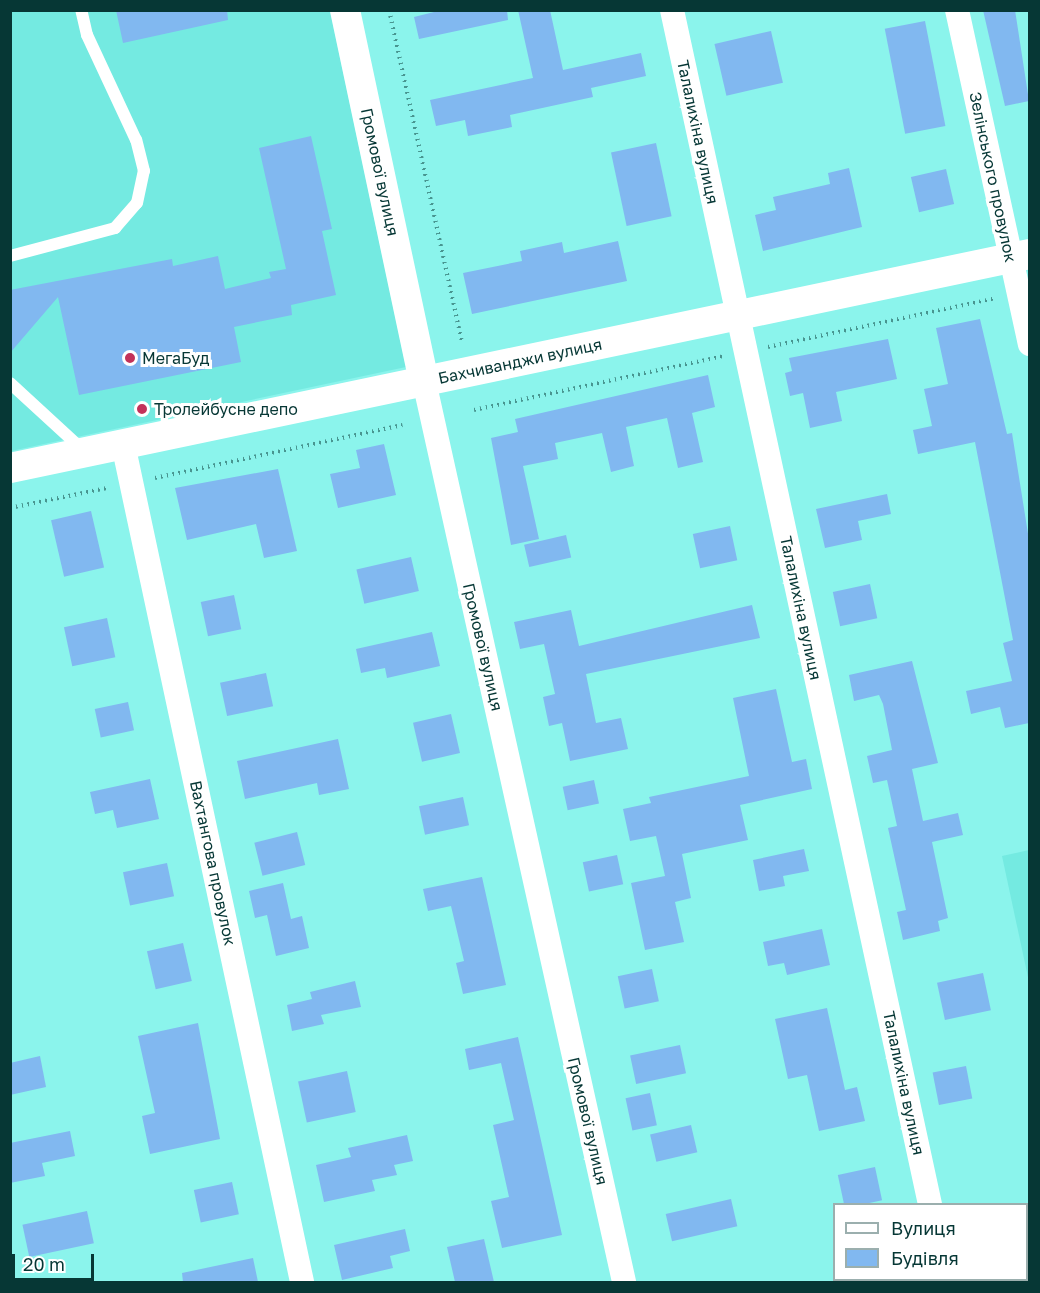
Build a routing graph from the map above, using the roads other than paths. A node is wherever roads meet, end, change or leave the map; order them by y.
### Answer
1 (81, 10) edge
2 (345, 10) edge
3 (672, 10) edge
4 (957, 10) edge
5 (10, 256) edge
6 (1020, 257) edge
7 (738, 316) junction
8 (1029, 344) edge
9 (424, 381) junction
10 (10, 383) edge
11 (123, 444) junction
12 (85, 452) junction
13 (10, 468) edge
14 (930, 1203) edge
15 (302, 1282) edge
16 (624, 1282) edge

1 - 5 lane
2 - 9 street, Громової вулиця
3 - 7 street, Талалихіна вулиця
4 - 6 street, Зелінського провулок
6 - 7 street, Бахчиванджи вулиця
6 - 8 street, Зелінського провулок
7 - 9 street, Бахчиванджи вулиця
7 - 14 street, Талалихіна вулиця
9 - 11 street, Бахчиванджи вулиця
9 - 16 street, Громової вулиця
10 - 12 lane
11 - 12 street, Бахчиванджи вулиця
11 - 15 street, Вахтангова провулок
12 - 13 street, Бахчиванджи вулиця

